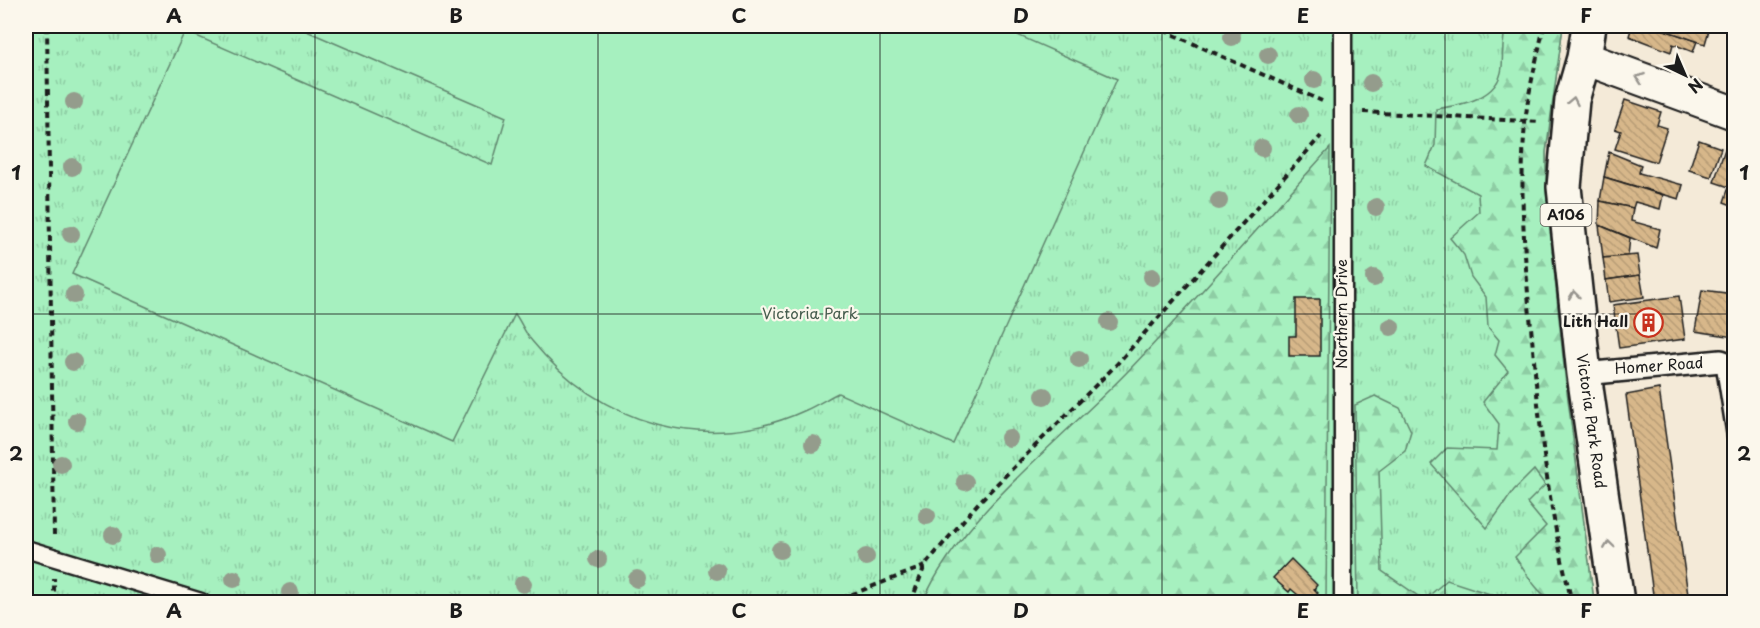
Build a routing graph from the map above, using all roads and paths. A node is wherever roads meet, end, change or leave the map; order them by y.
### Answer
1 (47, 26) edge
2 (1343, 26) edge
3 (1544, 26) edge
4 (1589, 26) edge
5 (1584, 58) junction
6 (1343, 111) junction
7 (1734, 113) edge
8 (1728, 364) edge
9 (1584, 374) junction
10 (1734, 443) edge
11 (26, 549) edge
12 (55, 559) junction
13 (925, 565) junction
14 (201, 603) edge
15 (832, 603) edge
16 (911, 603) edge
17 (1343, 603) edge
18 (1572, 603) edge
19 (1617, 603) edge

1 - 12 path
2 - 6 street, Northern Drive
3 - 18 path
4 - 5 main road, Victoria Park Road / A106
7 -> 5 main road
9 -> 5 main road, Victoria Park Road / A106
6 - 13 path
6 - 17 street, Northern Drive
8 - 9 street, Homer Road
8 - 10 lane
19 -> 9 main road, Victoria Park Road / A106
11 - 12 street
12 - 14 street
13 - 15 path
13 - 16 path

